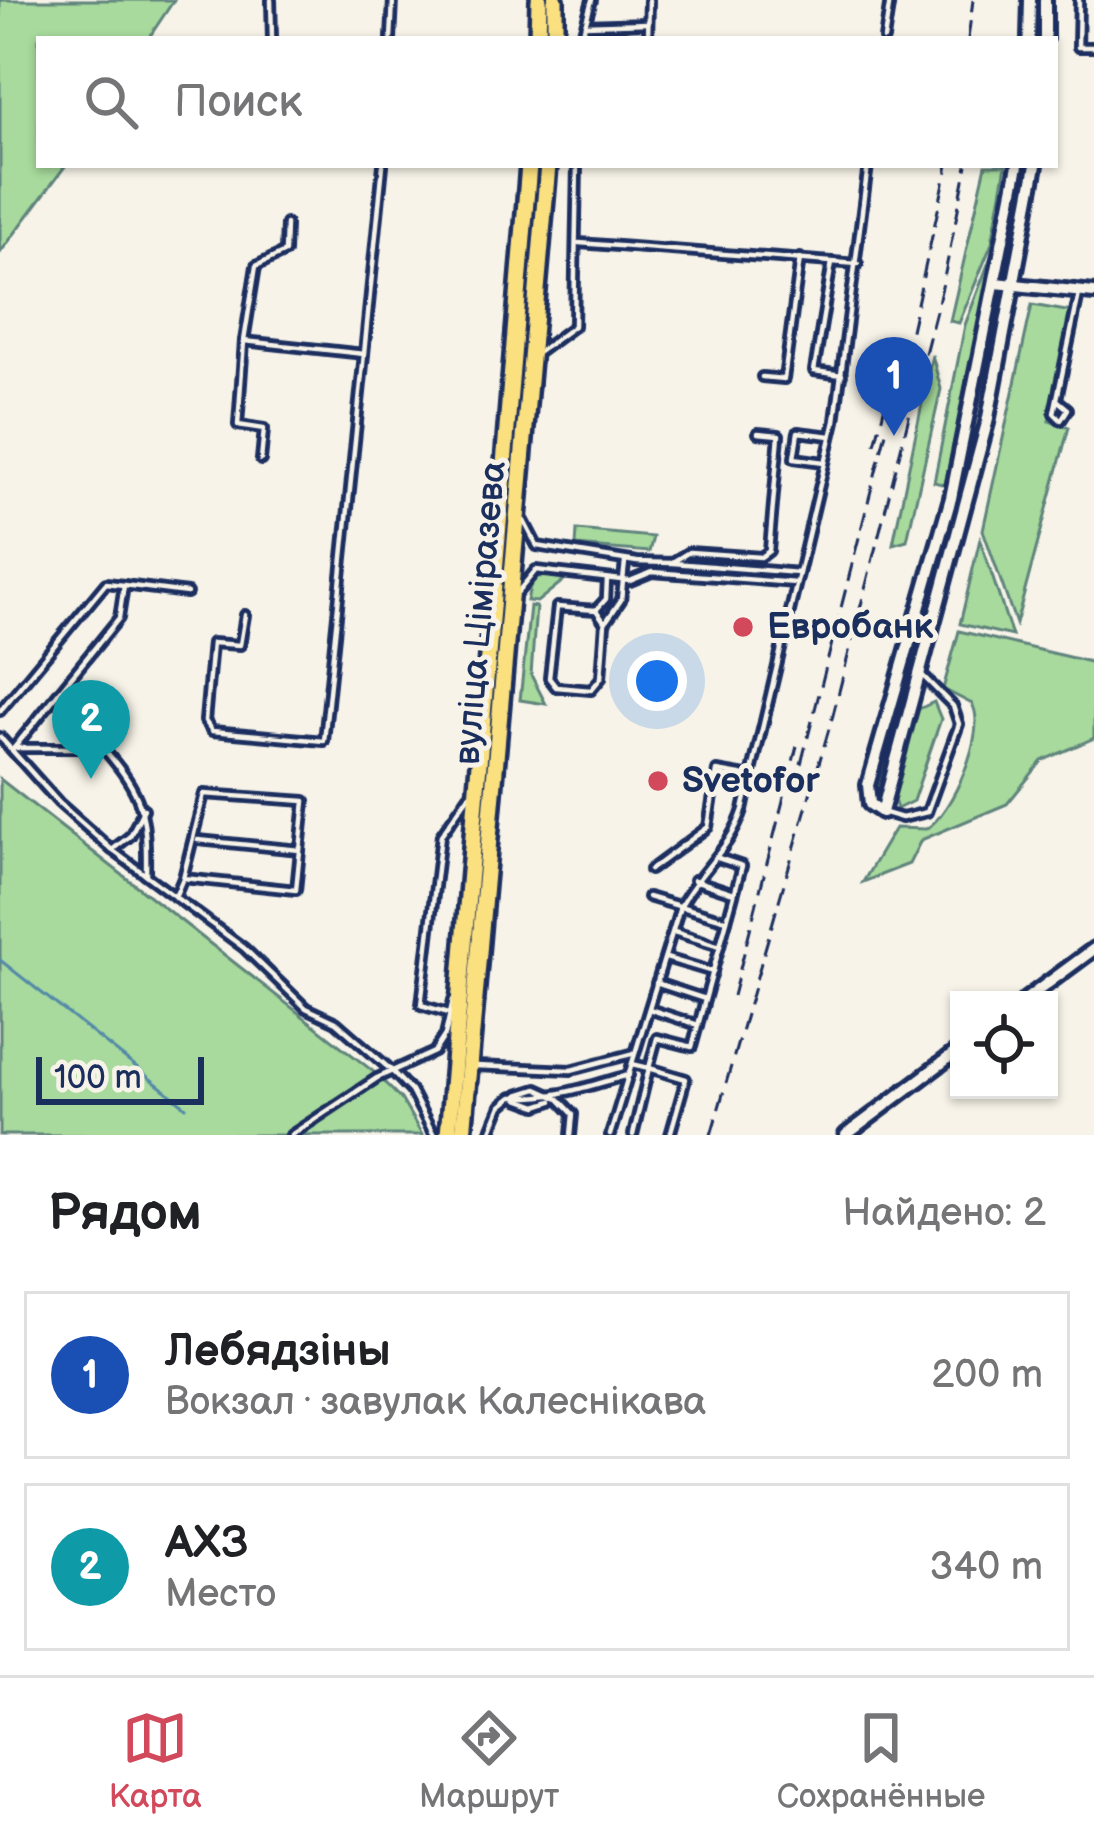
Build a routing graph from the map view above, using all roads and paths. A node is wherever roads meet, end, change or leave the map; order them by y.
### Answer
1 (271, 0) edge
2 (393, 0) edge
3 (539, 0) edge
4 (555, 0) edge
5 (592, 0) edge
6 (649, 0) edge
7 (890, 0) edge
8 (1030, 0) edge
9 (1045, 0) edge
10 (1079, 0) edge
11 (648, 23) junction
12 (584, 25) junction
13 (272, 36) edge
14 (391, 36) edge
15 (538, 36) edge
16 (555, 36) edge
17 (582, 36) edge
18 (647, 36) edge
19 (884, 36) edge
20 (1029, 36) edge
21 (1045, 36) edge
22 (1094, 47) edge
23 (383, 168) edge
24 (529, 168) edge
25 (548, 168) edge
26 (578, 168) edge
27 (868, 168) edge
28 (1017, 168) edge
29 (1035, 168) edge
30 (286, 224) dead end
31 (579, 243) junction
32 (800, 258) junction
33 (832, 261) junction
34 (858, 264) junction
35 (996, 283) junction
36 (1013, 285) junction
37 (1094, 293) edge
38 (1079, 294) junction
39 (244, 341) junction
40 (364, 354) junction
41 (535, 355) junction
42 (842, 375) junction
43 (763, 377) dead end
44 (1057, 400) dead end
45 (758, 433) dead end
46 (831, 436) junction
47 (261, 460) dead end
48 (824, 462) junction
49 (520, 510) junction
50 (626, 560) junction
51 (671, 562) junction
52 (799, 573) junction
53 (607, 578) junction
54 (623, 580) junction
55 (796, 583) junction
56 (124, 585) junction
57 (187, 592) dead end
58 (512, 604) junction
59 (596, 610) junction
60 (245, 615) dead end
61 (605, 623) junction
62 (922, 675) junction
63 (0, 711) edge
64 (0, 736) edge
65 (14, 748) junction
66 (751, 777) junction
67 (478, 788) junction
68 (144, 809) junction
69 (882, 812) junction
70 (196, 839) junction
71 (112, 850) junction
72 (300, 850) junction
73 (718, 859) junction
74 (650, 870) dead end
75 (146, 877) junction
76 (183, 878) junction
77 (694, 880) junction
78 (734, 893) junction
79 (175, 897) junction
80 (648, 897) dead end
81 (680, 907) junction
82 (727, 920) junction
83 (672, 932) junction
84 (720, 946) junction
85 (1094, 949) edge
86 (664, 957) junction
87 (712, 973) junction
88 (656, 983) junction
89 (1037, 991) edge
90 (705, 999) junction
91 (649, 1009) junction
92 (460, 1015) junction
93 (698, 1025) junction
94 (635, 1053) junction
95 (950, 1057) edge
96 (632, 1064) junction
97 (469, 1065) junction
98 (649, 1068) junction
99 (392, 1070) junction
100 (628, 1075) junction
101 (453, 1076) junction
102 (560, 1099) junction
103 (291, 1135) edge
104 (434, 1135) edge
105 (448, 1135) edge
106 (463, 1135) edge
107 (489, 1135) edge
108 (572, 1135) edge
109 (610, 1135) edge
110 (633, 1135) edge
111 (670, 1135) edge
112 (846, 1135) edge

1 - 13 lane
2 - 14 lane
3 - 15 main road
4 - 16 main road
5 - 12 lane
6 - 11 lane
7 - 19 lane
8 - 20 street
9 - 21 street
10 - 22 lane
11 - 12 lane
11 - 18 lane
12 - 17 lane
23 - 40 lane
24 - 67 main road, вуліца Ціміразева
25 - 41 main road, вуліца Ціміразева
26 - 31 lane
27 - 34 lane
28 - 35 street
29 - 36 street
30 - 39 lane
31 - 32 lane
31 - 41 lane
32 - 33 lane
32 - 43 lane
33 - 34 lane
33 - 42 lane
34 - 42 lane
35 - 36 street
35 - 69 street
36 - 38 street
36 - 62 street
37 - 38 street
38 - 44 lane
39 - 40 lane
39 - 47 lane
40 - 60 lane
41 - 49 main road, вуліца Ціміразева
42 - 46 lane
45 - 51 lane
46 - 48 lane
46 - 48 lane
48 - 52 lane
49 - 50 lane
49 - 58 main road, вуліца Ціміразева
50 - 51 lane
50 - 54 lane
51 - 52 lane
52 - 55 lane
53 - 54 lane
53 - 58 lane
53 - 59 lane
54 - 55 lane
54 - 61 lane
55 - 66 lane
56 - 57 lane
56 - 63 lane
56 - 65 lane
58 - 92 main road, вуліца Ціміразева
59 - 61 lane
59 - 61 lane
62 - 69 street
62 - 69 lane
64 - 65 lane
65 - 68 lane
65 - 71 lane
66 - 73 lane
66 - 74 lane
67 - 92 main road, вуліца Ціміразева
67 - 92 lane
68 - 71 lane
68 - 75 lane
70 - 72 lane
70 - 72 lane
70 - 76 lane
71 - 75 lane
72 - 76 lane
73 - 77 lane
73 - 78 lane
75 - 79 lane
76 - 79 lane
77 - 78 lane
77 - 81 lane
78 - 82 lane
79 - 99 lane
80 - 81 lane
81 - 82 lane
81 - 83 lane
82 - 84 lane
83 - 84 lane
83 - 86 lane
84 - 87 lane
85 - 89 street
86 - 87 lane
86 - 88 lane
87 - 90 lane
88 - 90 lane
88 - 91 lane
90 - 93 lane
91 - 93 lane
91 - 94 lane
92 - 97 main road, вуліца Ціміразева
92 - 99 lane
92 - 101 main road, вуліца Ціміразева
93 - 98 lane
94 - 96 lane
94 - 97 lane
95 - 112 street
96 - 98 lane
96 - 100 lane
97 - 101 lane
97 - 106 main road, вуліца Ціміразева
98 - 110 lane
98 - 111 lane
99 - 103 lane
99 - 104 lane
100 - 102 lane
100 - 109 lane
101 - 105 main road, вуліца Ціміразева
102 - 107 lane
102 - 108 lane

